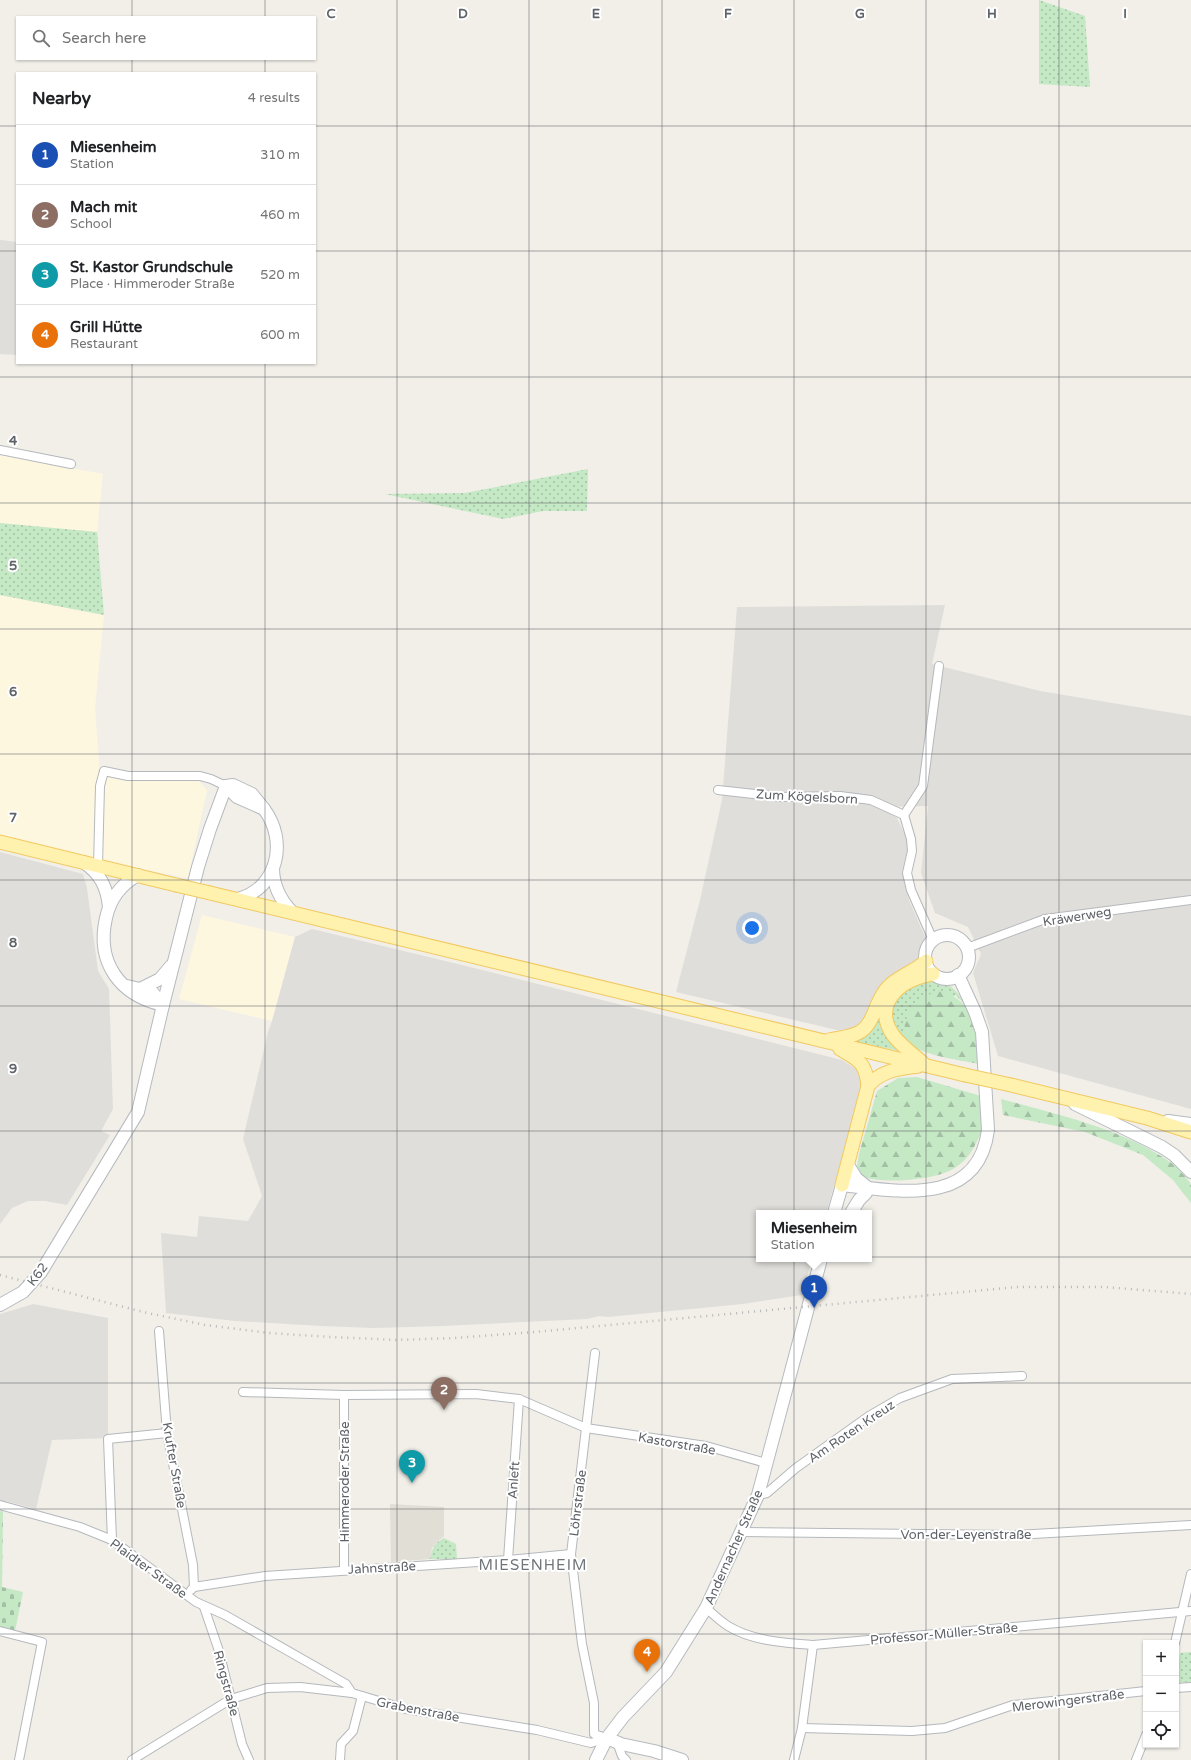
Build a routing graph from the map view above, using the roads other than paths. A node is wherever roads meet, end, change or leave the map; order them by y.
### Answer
1 (0, 450) edge
2 (71, 464) dead end
3 (939, 666) dead end
4 (226, 786) junction
5 (718, 790) dead end
6 (244, 801) junction
7 (264, 809) junction
8 (215, 814) junction
9 (904, 815) junction
10 (0, 842) edge
11 (82, 862) junction
12 (98, 866) junction
13 (273, 866) junction
14 (138, 875) junction
15 (238, 899) junction
16 (1191, 900) edge
17 (109, 906) junction
18 (293, 913) junction
19 (933, 940) junction
20 (967, 948) junction
21 (926, 961) junction
22 (173, 963) junction
23 (933, 974) junction
24 (958, 975) junction
25 (124, 985) junction
26 (140, 989) junction
27 (163, 1004) junction
28 (824, 1040) junction
29 (926, 1065) junction
30 (868, 1086) junction
31 (1063, 1098) junction
32 (1147, 1118) junction
33 (1191, 1124) edge
34 (1191, 1132) edge
35 (848, 1165) junction
36 (1191, 1172) edge
37 (842, 1185) junction
38 (871, 1190) junction
39 (835, 1210) edge
40 (854, 1210) edge
41 (820, 1264) edge
42 (0, 1305) edge
43 (159, 1331) dead end
44 (595, 1353) dead end
45 (1022, 1376) dead end
46 (243, 1392) dead end
47 (344, 1395) junction
48 (519, 1399) junction
49 (586, 1428) junction
50 (167, 1433) junction
51 (766, 1463) junction
52 (758, 1495) junction
53 (0, 1505) edge
54 (1191, 1525) edge
55 (741, 1532) junction
56 (112, 1540) junction
57 (571, 1554) junction
58 (508, 1560) junction
59 (344, 1570) junction
60 (1191, 1574) edge
61 (194, 1587) junction
62 (186, 1594) junction
63 (204, 1607) junction
64 (706, 1608) junction
65 (1182, 1611) junction
66 (1191, 1611) edge
67 (0, 1631) edge
68 (1176, 1640) edge
69 (814, 1645) junction
70 (1191, 1687) edge
71 (1179, 1688) edge
72 (1143, 1691) edge
73 (352, 1694) junction
74 (362, 1696) junction
75 (230, 1698) junction
76 (802, 1728) junction
77 (612, 1740) junction
78 (1143, 1744) edge
79 (1138, 1759) edge
80 (19, 1760) edge
81 (132, 1760) edge
82 (249, 1760) edge
83 (340, 1760) edge
84 (596, 1760) edge
85 (626, 1760) edge
86 (682, 1760) edge
87 (794, 1760) edge

1 - 2 street
3 - 9 street
4 - 6 street
4 - 7 street
4 - 8 street, K62
4 - 12 street
5 - 9 street, Zum Kögelsborn
6 - 7 street
6 - 8 street
7 - 13 street
8 - 22 street, K62
9 - 19 street
10 - 11 main road
11 - 12 main road
11 - 17 street
12 - 14 main road
13 - 15 street
13 - 18 street
14 - 15 main road, bridge
14 - 17 street
15 - 18 main road
16 - 20 street, Kräwerweg
17 - 25 street
18 - 28 main road
19 - 20 street
19 - 21 street
20 - 24 street
21 - 23 street
21 - 28 main road
22 - 26 street
22 - 27 street, K62
23 - 24 street
23 - 29 main road
24 - 38 street
25 - 26 street
25 - 27 street
26 - 27 street
27 - 42 street, K62
28 - 29 main road
28 - 30 main road
29 - 30 main road
29 - 31 main road, bridge
30 - 35 main road
31 - 32 main road
31 - 36 street
32 - 33 street
32 - 34 main road
35 - 37 main road
35 - 38 street
37 - 38 street
37 - 39 street
38 - 40 street
41 - 51 street, Andernacher Straße
43 - 50 street, Krufter Straße
44 - 49 street, Löhrstraße
45 - 52 street, Am Roten Kreuz
46 - 47 street
47 - 48 street
47 - 59 street, Himmeroder Straße
48 - 49 street
48 - 58 street, Anleft
49 - 51 street, Kastorstraße
49 - 57 street, Löhrstraße
50 - 56 street
50 - 61 street, Krufter Straße
51 - 52 street, Andernacher Straße
52 - 55 street, Andernacher Straße
53 - 56 street, Plaidter Straße
54 - 55 street, Von-der-Leyenstraße
55 - 64 street, Andernacher Straße
56 - 62 street, Plaidter Straße
57 - 58 street, Jahnstraße
57 - 77 street, Löhrstraße
58 - 59 street, Jahnstraße
59 - 61 street, Jahnstraße
60 - 65 street
61 - 62 street
62 - 63 street, Plaidter Straße
63 - 73 street
63 - 75 street, Ringstraße
64 - 69 street, Professor-Müller-Straße
64 - 77 street, Andernacher Straße
65 - 66 street, Professor-Müller-Straße
65 - 68 street
65 - 69 street, Professor-Müller-Straße
67 - 80 street
69 - 76 street
70 - 71 street
72 - 76 street, Merowingerstraße
73 - 74 street, Grabenstraße
73 - 75 street, Grabenstraße
74 - 77 street, Grabenstraße
74 - 83 street
75 - 81 street, Grabenstraße
75 - 82 street, Ringstraße
76 - 87 street
77 - 84 street
77 - 85 street
77 - 86 street
78 - 79 street

